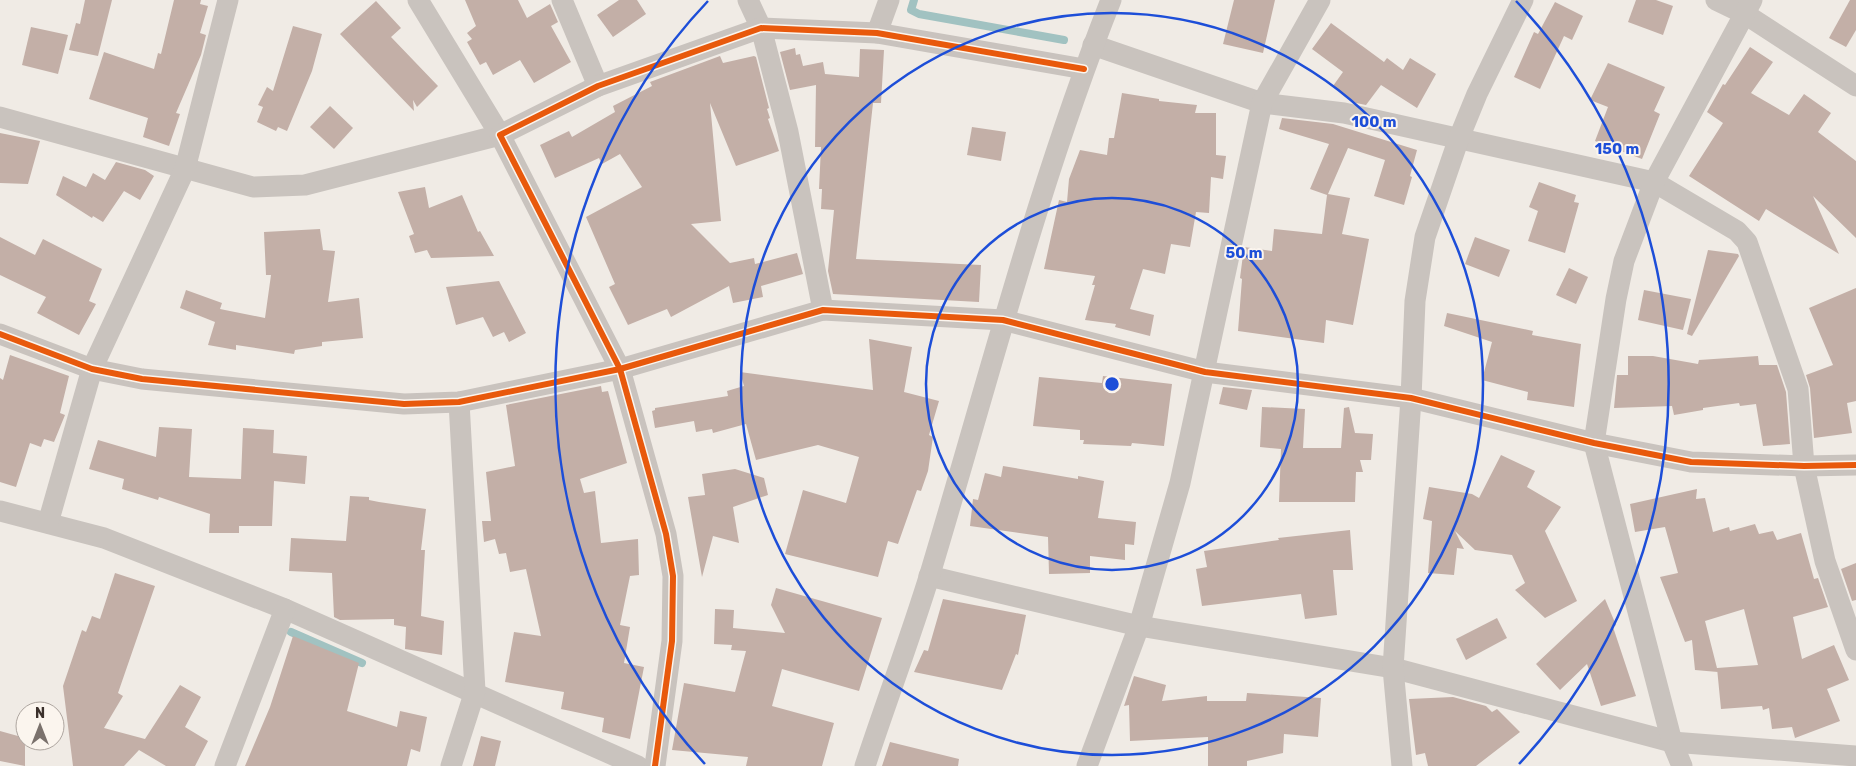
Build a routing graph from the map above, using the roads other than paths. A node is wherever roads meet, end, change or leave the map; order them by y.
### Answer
1 (228, 0) edge
2 (418, 0) edge
3 (562, 0) edge
4 (748, 0) edge
5 (889, 0) edge
6 (1111, 0) edge
7 (1320, 0) edge
8 (1523, 0) edge
9 (1716, 0) edge
10 (1749, 7) edge
11 (760, 28) junction
12 (877, 33) junction
13 (1093, 45) junction
14 (1084, 69) junction
15 (598, 86) junction
16 (1856, 86) edge
17 (1262, 103) junction
18 (0, 117) edge
19 (500, 135) junction
20 (1459, 138) junction
21 (185, 169) junction
22 (1654, 182) junction
23 (823, 310) junction
24 (1002, 320) junction
25 (0, 334) edge
26 (92, 369) junction
27 (620, 369) junction
28 (1205, 372) junction
29 (1411, 398) junction
30 (459, 402) junction
31 (1594, 443) junction
32 (1856, 465) edge
33 (1804, 466) junction
34 (0, 511) edge
35 (48, 523) junction
36 (929, 576) junction
37 (285, 609) junction
38 (1139, 626) junction
39 (1856, 650) edge
40 (1393, 668) junction
41 (475, 692) junction
42 (1672, 742) junction
43 (1856, 756) edge
44 (225, 766) edge
45 (451, 766) edge
46 (638, 766) edge
47 (655, 766) edge
48 (865, 766) edge
49 (1087, 766) edge
50 (1402, 766) edge
51 (1682, 766) edge

1 - 21 street
2 - 19 street
3 - 15 street
4 - 11 street
5 - 12 street
6 - 13 street
7 - 17 street
8 - 20 street
9 - 10 street
10 - 16 street
10 - 22 street
11 - 12 street
11 - 15 street
11 - 23 street
12 - 14 street
13 - 14 street
13 - 17 street
14 - 24 street
15 - 19 street
17 - 20 street
17 - 28 street
18 - 21 street
19 - 21 street
19 - 27 street
20 - 22 street
20 - 29 street
21 - 26 street
22 - 31 street
22 - 33 street
23 - 24 street
23 - 27 street
24 - 28 street
24 - 36 street
25 - 26 street
26 - 30 street
26 - 35 street
27 - 30 street
27 - 47 street
28 - 29 street
28 - 38 street
29 - 31 street
29 - 40 street
30 - 41 street
31 - 33 street
31 - 42 street
32 - 33 street
33 - 39 street
34 - 35 street
35 - 37 street
36 - 38 street
36 - 48 street
37 - 41 street
37 - 44 street
38 - 40 street
38 - 49 street
40 - 42 street
40 - 50 street
41 - 45 street
41 - 46 street
42 - 43 street
42 - 51 street

